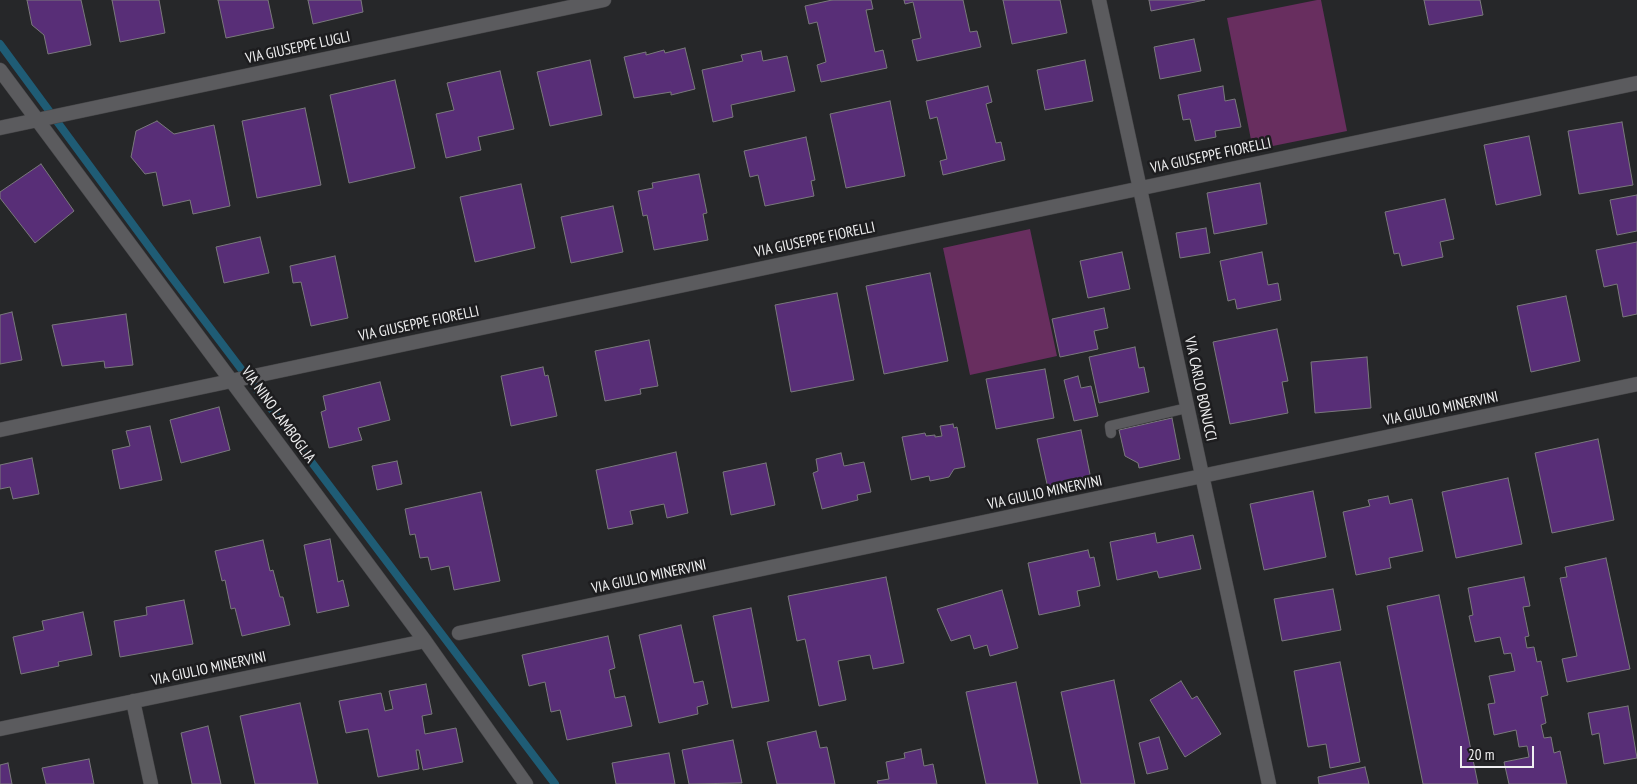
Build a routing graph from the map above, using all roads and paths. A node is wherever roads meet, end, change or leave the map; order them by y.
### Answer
1 (604, 0) edge
2 (1099, 0) edge
3 (0, 70) edge
4 (1637, 83) edge
5 (38, 120) junction
6 (0, 128) edge
7 (1140, 187) junction
8 (232, 380) junction
9 (1637, 384) edge
10 (1187, 408) junction
11 (0, 430) edge
12 (1111, 433) dead end
13 (1202, 476) junction
14 (459, 633) dead end
15 (425, 641) junction
16 (133, 701) junction
17 (0, 729) edge
18 (151, 784) edge
19 (526, 784) edge
20 (1269, 784) edge

1 - 5 street, VIA GIUSEPPE LUGLI
2 - 7 street, VIA CARLO BONUCCI
3 - 5 street, VIA NINO LAMBOGLIA
4 - 7 street, VIA GIUSEPPE FIORELLI
5 - 6 street, VIA GIUSEPPE LUGLI
5 - 8 street, VIA NINO LAMBOGLIA
7 - 8 street, VIA GIUSEPPE FIORELLI
7 - 10 street, VIA CARLO BONUCCI
8 - 11 street, VIA GIUSEPPE FIORELLI
8 - 15 street, VIA NINO LAMBOGLIA
9 - 13 street, VIA GIULIO MINERVINI
10 - 12 lane
10 - 13 street, VIA CARLO BONUCCI
13 - 14 street, VIA GIULIO MINERVINI
13 - 20 street, VIA CARLO BONUCCI
15 - 16 street, VIA GIULIO MINERVINI
15 - 19 street, VIA NINO LAMBOGLIA
16 - 17 street, VIA GIULIO MINERVINI
16 - 18 street

